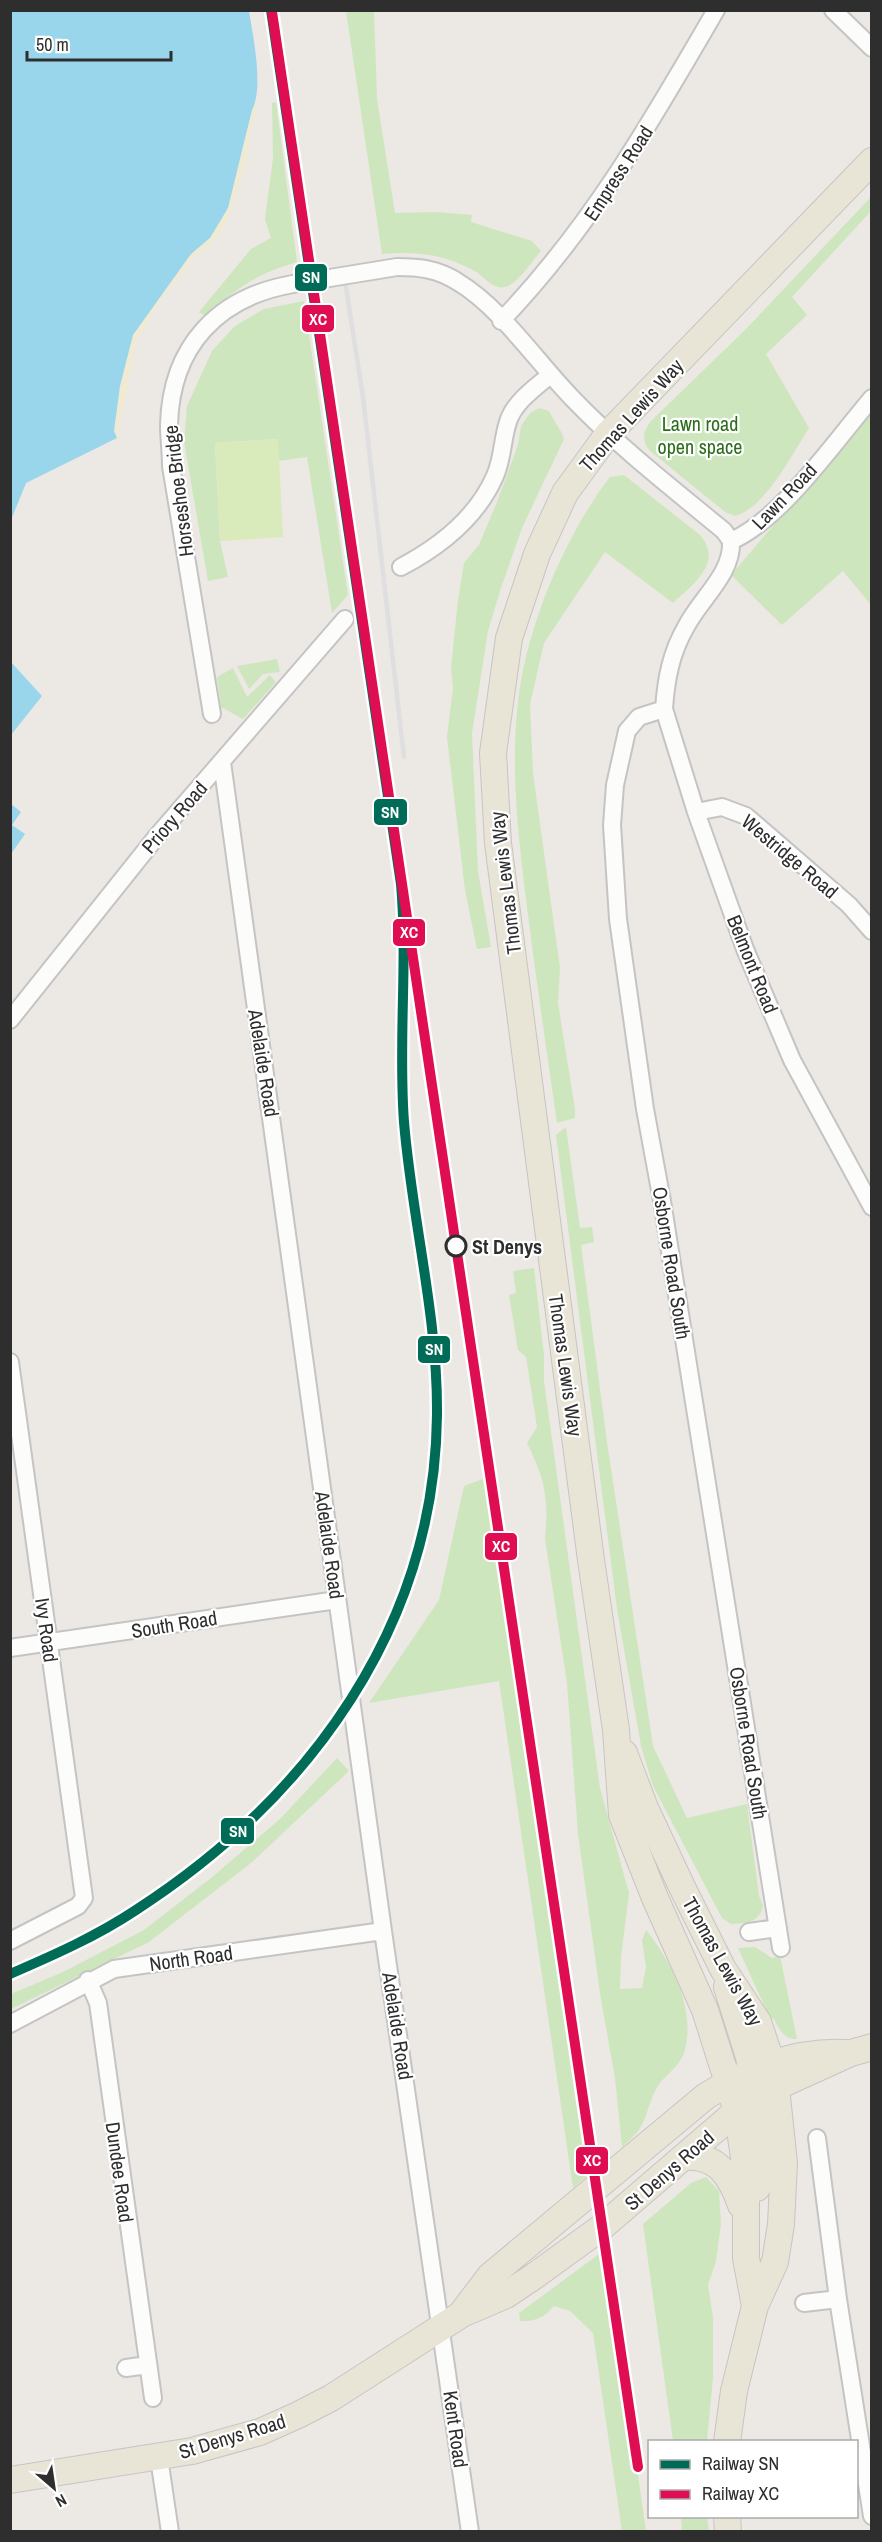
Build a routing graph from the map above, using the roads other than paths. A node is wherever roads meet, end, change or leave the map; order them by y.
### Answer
1 (716, 10) edge
2 (833, 10) edge
3 (872, 48) edge
4 (872, 161) edge
5 (501, 321) junction
6 (550, 375) junction
7 (872, 398) edge
8 (608, 434) junction
9 (731, 541) junction
10 (401, 567) dead end
11 (345, 619) dead end
12 (664, 709) junction
13 (212, 714) dead end
14 (222, 762) junction
15 (696, 812) junction
16 (872, 931) edge
17 (10, 1020) edge
18 (872, 1207) edge
19 (10, 1362) edge
20 (337, 1600) junction
21 (49, 1643) junction
22 (10, 1648) edge
23 (616, 1730) junction
24 (778, 1928) junction
25 (383, 1931) junction
26 (749, 1932) dead end
27 (10, 1941) edge
28 (781, 1948) dead end
29 (88, 1980) junction
30 (10, 2024) edge
31 (861, 2050) edge
32 (758, 2080) junction
33 (737, 2111) junction
34 (817, 2138) dead end
35 (684, 2157) junction
36 (747, 2222) junction
37 (838, 2299) junction
38 (804, 2303) dead end
39 (755, 2306) junction
40 (452, 2321) junction
41 (148, 2365) junction
42 (126, 2368) dead end
43 (153, 2398) dead end
44 (727, 2440) edge
45 (159, 2458) junction
46 (10, 2480) edge
47 (872, 2516) edge
48 (170, 2532) edge
49 (471, 2532) edge

1 - 5 street, Empress Road
2 - 3 street
4 - 8 main road, Thomas Lewis Way
5 - 6 street, Horseshoe Bridge
5 - 13 street, Horseshoe Bridge, bridge
6 - 8 street, Horseshoe Bridge
6 - 10 street
7 - 9 street, Lawn Road
8 - 9 street, Horseshoe Bridge
8 - 23 main road, Thomas Lewis Way
9 - 12 street, Lawn Road
11 - 14 street, Priory Road
12 - 15 street, Belmont Road
12 - 24 street, Osborne Road South
14 - 17 street, Priory Road
14 - 20 street, Adelaide Road
15 - 16 street, Westridge Road
15 - 18 street, Belmont Road
19 - 21 street, Ivy Road
20 - 21 street, South Road
20 - 25 street, Adelaide Road
21 - 22 street, South Road
21 - 27 street, Ivy Road
23 - 32 main road, Thomas Lewis Way
23 - 32 main road, Thomas Lewis Way
24 - 26 street
24 - 28 street, Osborne Road South
25 - 29 street, North Road
25 - 40 street, Adelaide Road
29 - 30 street, North Road
29 - 41 street, Dundee Road
31 - 32 main road, St Denys Road
32 - 33 main road, Thomas Lewis Way
32 - 36 main road
32 - 39 main road, Thomas Lewis Way
32 - 40 main road, St Denys Road
33 - 35 main road, St Denys Road
33 - 36 main road, Thomas Lewis Way
34 - 37 street
35 - 36 main road
35 - 40 main road, St Denys Road
36 - 39 main road, Thomas Lewis Way
37 - 38 street
37 - 47 street
39 - 44 main road, Thomas Lewis Way
40 - 45 main road, St Denys Road
40 - 49 street, Kent Road
41 - 42 street
41 - 43 street, Dundee Road
45 - 46 main road, St Denys Road
45 - 48 street

